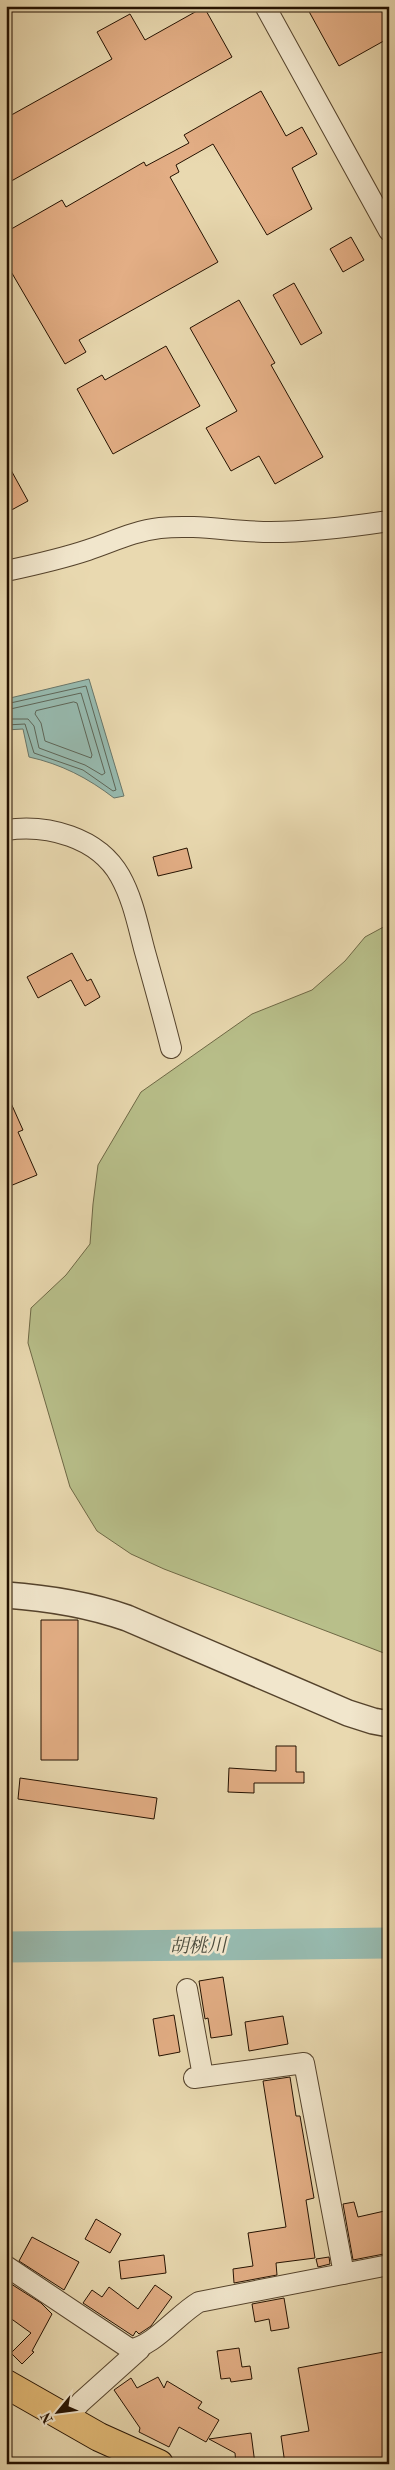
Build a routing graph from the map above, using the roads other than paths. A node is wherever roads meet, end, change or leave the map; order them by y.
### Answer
1 (265, 6) edge
2 (389, 231) edge
3 (389, 521) edge
4 (6, 571) edge
5 (6, 830) edge
6 (172, 1048) dead end
7 (6, 1595) edge
8 (389, 1724) edge
9 (187, 1989) dead end
10 (389, 2265) edge
11 (6, 2266) edge
12 (344, 2274) junction
13 (140, 2349) junction
14 (6, 2384) edge
15 (66, 2419) junction
16 (159, 2464) edge

1 - 2 street
3 - 4 street
5 - 6 street
7 - 8 street
9 - 12 street
10 - 12 street
11 - 13 street
12 - 13 street
13 - 15 street
14 - 15 main road
15 - 16 main road

